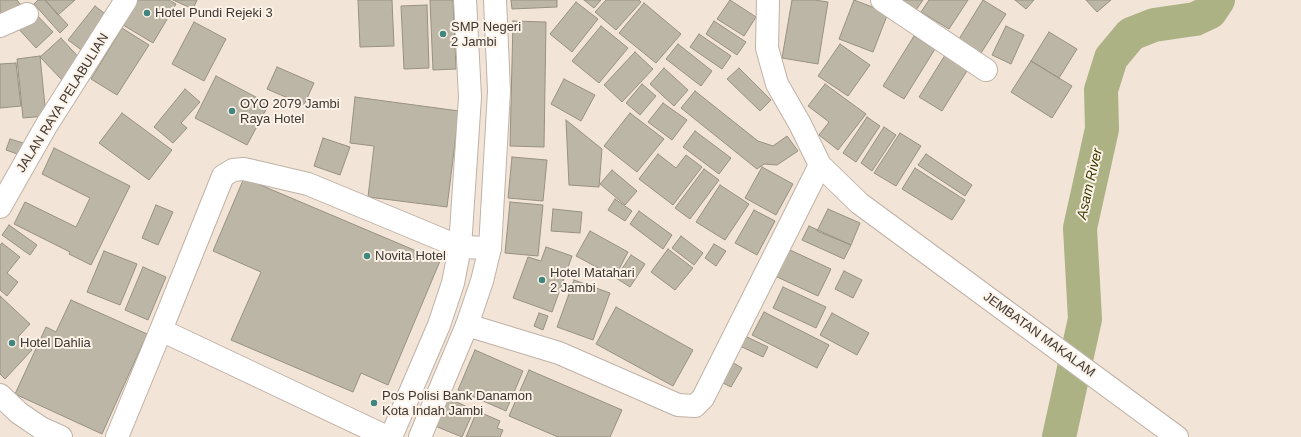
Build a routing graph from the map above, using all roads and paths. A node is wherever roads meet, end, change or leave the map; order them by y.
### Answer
1 (126, 0) edge
2 (465, 0) edge
3 (495, 0) edge
4 (768, 0) edge
5 (882, 0) edge
6 (28, 14) dead end
7 (0, 26) edge
8 (986, 70) dead end
9 (820, 165) junction
10 (0, 207) edge
11 (460, 247) junction
12 (490, 248) junction
13 (467, 325) junction
14 (161, 330) junction
15 (0, 395) edge
16 (61, 437) edge
17 (117, 437) edge
18 (387, 437) edge
19 (391, 437) edge
20 (420, 437) edge
21 (1177, 437) edge

1 - 10 main road, JALAN RAYA PELABULIAN
2 - 11 main road
3 - 12 main road
4 - 9 main road, JEMBATAN MAKALAM
5 - 8 main road
6 - 7 main road
9 - 13 main road
9 - 21 main road, JEMBATAN MAKALAM
11 - 12 main road
11 - 14 main road
11 - 19 main road
12 - 13 main road
13 - 20 main road
14 - 17 main road
14 - 18 main road
15 - 16 main road

